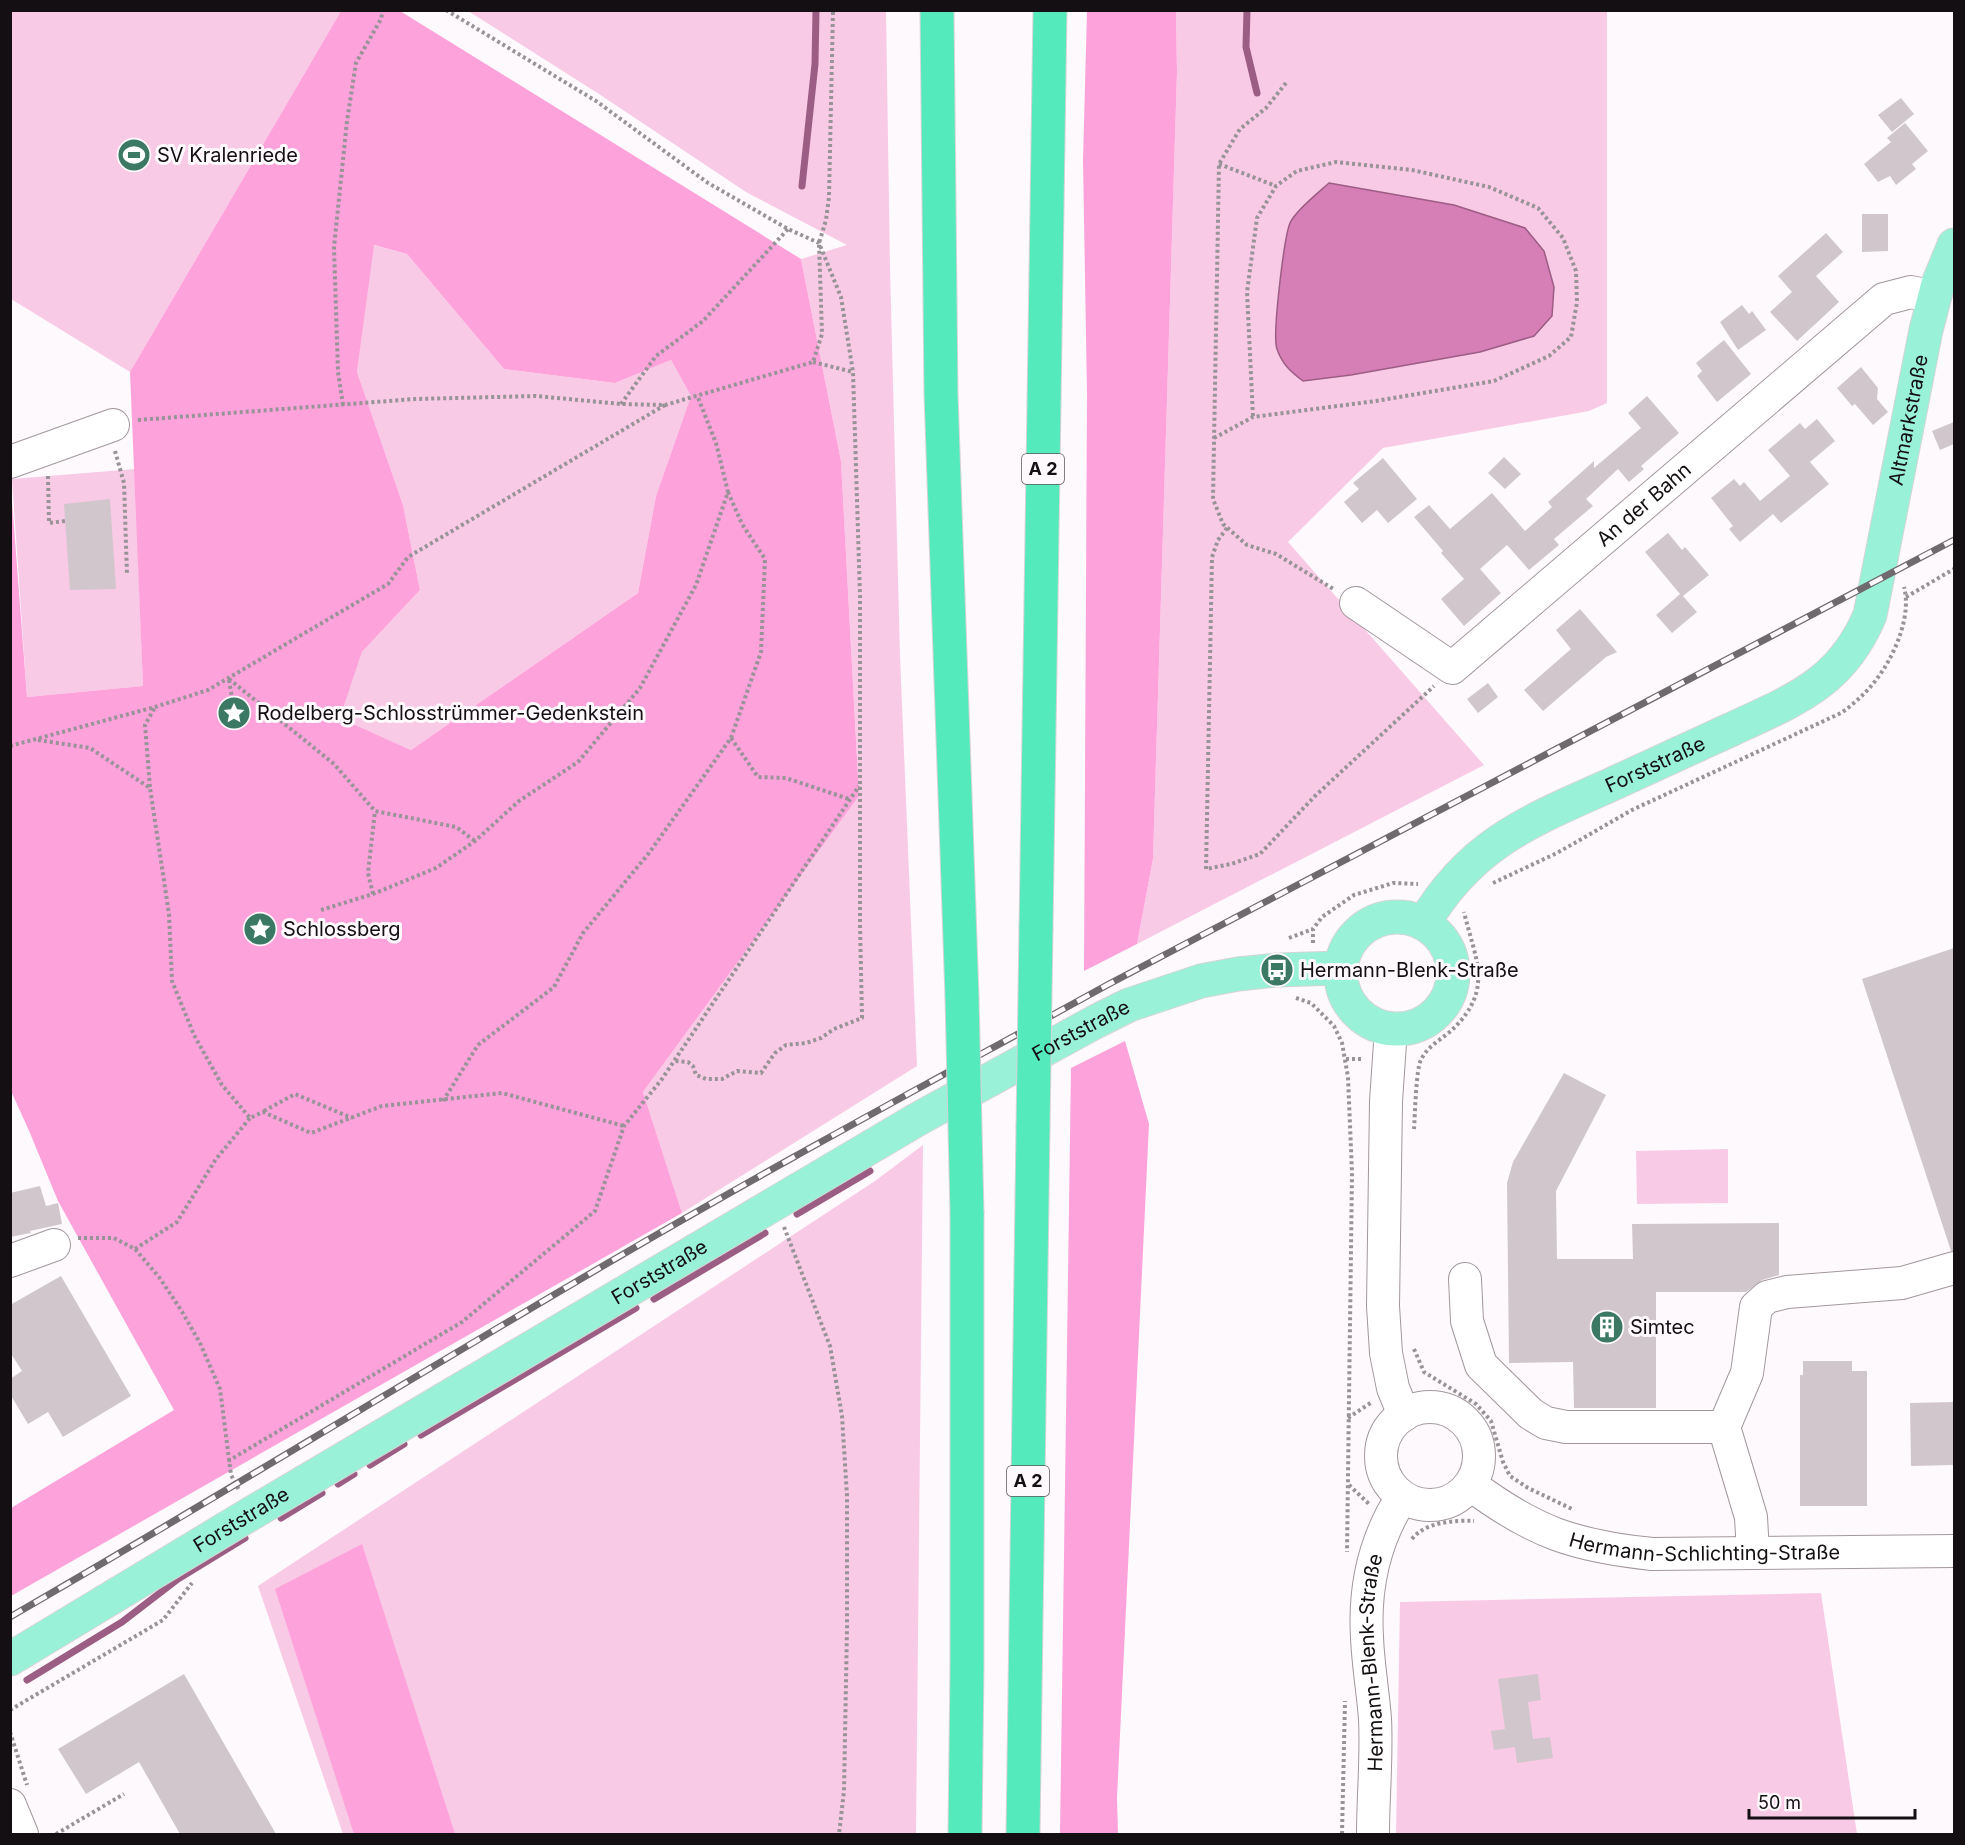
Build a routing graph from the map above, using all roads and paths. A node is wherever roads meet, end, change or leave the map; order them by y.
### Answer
1 (383, 10) edge
2 (446, 10) edge
3 (833, 10) edge
4 (937, 10) edge
5 (1050, 10) edge
6 (1286, 83) dead end
7 (1219, 164) junction
8 (1276, 186) junction
9 (788, 228) junction
10 (819, 243) junction
11 (1954, 245) edge
12 (1934, 297) junction
13 (813, 362) junction
14 (853, 372) junction
15 (697, 395) junction
16 (621, 404) junction
17 (343, 405) junction
18 (665, 405) junction
19 (1253, 417) junction
20 (111, 426) junction
21 (1214, 438) junction
22 (57, 446) junction
23 (10, 462) edge
24 (728, 492) junction
25 (65, 521) dead end
26 (1227, 528) junction
27 (1954, 569) edge
28 (127, 575) dead end
29 (1891, 597) junction
30 (1356, 603) joint
31 (1452, 668) junction
32 (229, 679) junction
33 (155, 707) junction
34 (234, 710) dead end
35 (731, 738) junction
36 (39, 740) junction
37 (10, 746) edge
38 (860, 786) junction
39 (150, 788) junction
40 (849, 799) junction
41 (375, 811) junction
42 (475, 842) junction
43 (373, 894) junction
44 (1432, 909) junction
45 (321, 910) dead end
46 (1313, 929) junction
47 (1288, 938) dead end
48 (1326, 968) junction
49 (1391, 1029) junction
50 (1420, 1060) dead end
51 (675, 1061) junction
52 (443, 1101) junction
53 (263, 1112) junction
54 (250, 1118) junction
55 (352, 1118) junction
56 (624, 1126) junction
57 (786, 1231) dead end
58 (54, 1245) joint
59 (135, 1249) junction
60 (10, 1261) edge
61 (1954, 1268) edge
62 (1465, 1280) dead end
63 (1424, 1372) dead end
64 (1404, 1415) junction
65 (1724, 1426) junction
66 (228, 1461) junction
67 (1348, 1484) dead end
68 (1471, 1485) junction
69 (1402, 1497) junction
70 (1575, 1511) dead end
71 (252, 1512) junction
72 (1479, 1523) dead end
73 (1416, 1533) dead end
74 (1954, 1551) edge
75 (1753, 1553) junction
76 (198, 1577) dead end
77 (10, 1659) edge
78 (10, 1710) edge
79 (124, 1794) dead end
80 (10, 1805) edge
81 (22, 1834) edge
82 (56, 1834) edge
83 (839, 1834) edge
84 (965, 1834) edge
85 (1023, 1834) edge
86 (1373, 1834) edge

1 - 17 path
2 - 9 path
3 - 10 path
4 - 84 highway, bridge
5 - 85 highway, A 2, bridge
6 - 7 path
7 - 8 path
7 - 21 path
8 - 19 path
8 - 19 path
9 - 10 path
9 - 16 path
10 - 13 path
10 - 14 path
11 - 12 main road, Altmarkstraße
12 - 29 main road, Altmarkstraße
12 - 31 street, An der Bahn
13 - 14 path
13 - 15 path
14 - 38 path
15 - 18 path
15 - 24 path
16 - 17 path
16 - 18 path
17 - 20 path
18 - 32 path
19 - 21 path
20 - 22 street
20 - 28 path
21 - 26 path
22 - 23 street
22 - 25 path
24 - 35 path
24 - 42 path
26 - 30 path
26 - 31 path
27 - 29 path
29 - 44 main road, Forststraße
30 - 31 street
32 - 33 path
32 - 34 path
32 - 41 path
33 - 36 path
33 - 39 path
35 - 40 path
35 - 52 path
36 - 37 path
36 - 39 path
38 - 40 path
38 - 51 path
39 - 54 path
40 - 51 path
41 - 42 path
41 - 43 path
42 - 43 path
43 - 45 path
44 - 46 path
44 - 48 main road
44 - 49 main road
44 - 50 path
46 - 47 path
46 - 48 path
48 - 49 main road
48 - 67 path
48 - 71 main road, Forststraße
49 - 64 street
51 - 56 path
52 - 55 path
52 - 56 path
53 - 54 path
53 - 55 path
53 - 55 path
54 - 59 path
56 - 66 path
57 - 83 path
58 - 59 path
58 - 60 street
59 - 66 path
61 - 65 street
62 - 65 street
63 - 70 path
64 - 68 street
64 - 69 street
65 - 75 street
66 - 71 path
68 - 69 street
68 - 75 street, Hermann-Schlichting-Straße
69 - 86 street, Hermann-Blenk-Straße
71 - 77 main road, Forststraße
72 - 73 path
74 - 75 street, Hermann-Schlichting-Straße
76 - 78 path
79 - 82 path
80 - 81 street

